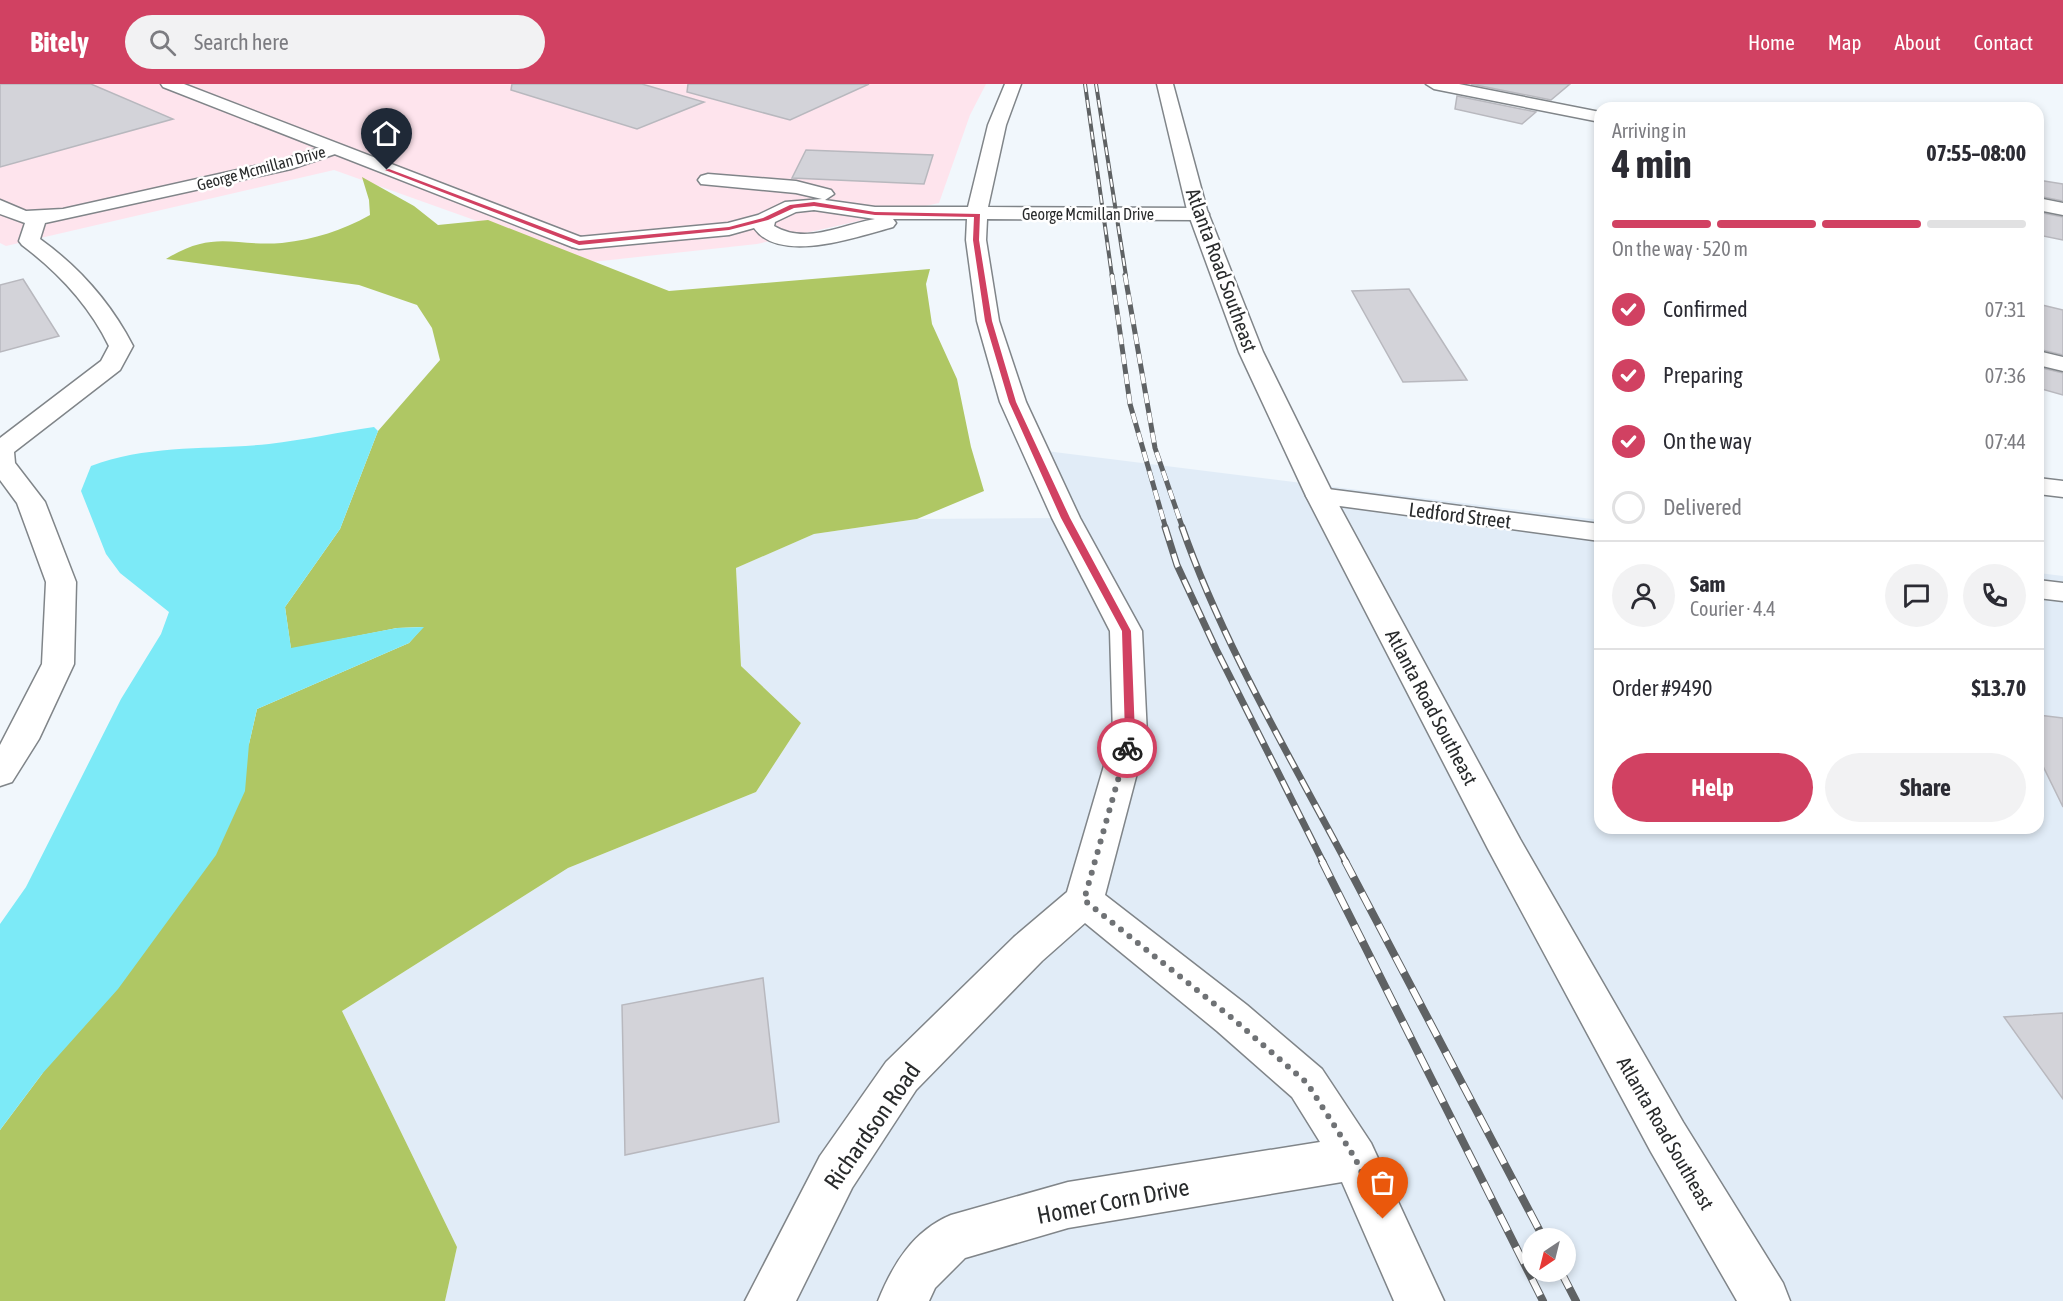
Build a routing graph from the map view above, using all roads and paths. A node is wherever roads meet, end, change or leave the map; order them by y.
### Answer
1 (169, 84) edge
2 (1013, 84) edge
3 (1165, 84) edge
4 (1434, 84) edge
5 (1594, 116) edge
6 (332, 149) junction
7 (708, 180) dead end
8 (2044, 205) edge
9 (0, 206) edge
10 (2063, 209) edge
11 (899, 212) junction
12 (1050, 214) junction
13 (1199, 214) junction
14 (37, 218) junction
15 (847, 220) junction
16 (768, 226) junction
17 (990, 235) junction
18 (2044, 359) edge
19 (2063, 364) edge
20 (2044, 487) edge
21 (2063, 489) edge
22 (1320, 496) junction
23 (1594, 532) edge
24 (2044, 590) edge
25 (2063, 592) edge
26 (0, 773) edge
27 (1084, 900) junction
28 (1355, 1158) junction
29 (770, 1301) edge
30 (903, 1301) edge
31 (1419, 1301) edge
32 (1765, 1301) edge

1 - 6 street
2 - 17 street
3 - 13 street, Atlanta Road Southeast
4 - 5 street
6 - 14 street, George Mcmillan Drive
6 - 16 street, George Mcmillan Drive
7 - 11 street, George Mcmillan Drive
8 - 10 street
9 - 14 street, George Mcmillan Drive
11 - 15 street, George Mcmillan Drive
11 - 17 street, George Mcmillan Drive
12 - 13 street, George Mcmillan Drive
12 - 17 street
12 - 17 street, George Mcmillan Drive
13 - 22 street, Atlanta Road Southeast
14 - 26 street
15 - 16 street, George Mcmillan Drive
15 - 16 street, George Mcmillan Drive
15 - 17 street, George Mcmillan Drive
17 - 27 street
18 - 19 street
20 - 21 street
22 - 23 street, Ledford Street
22 - 32 street, Atlanta Road Southeast
24 - 25 street
27 - 28 street
27 - 29 street, Richardson Road
28 - 30 street, Homer Corn Drive
28 - 31 street

